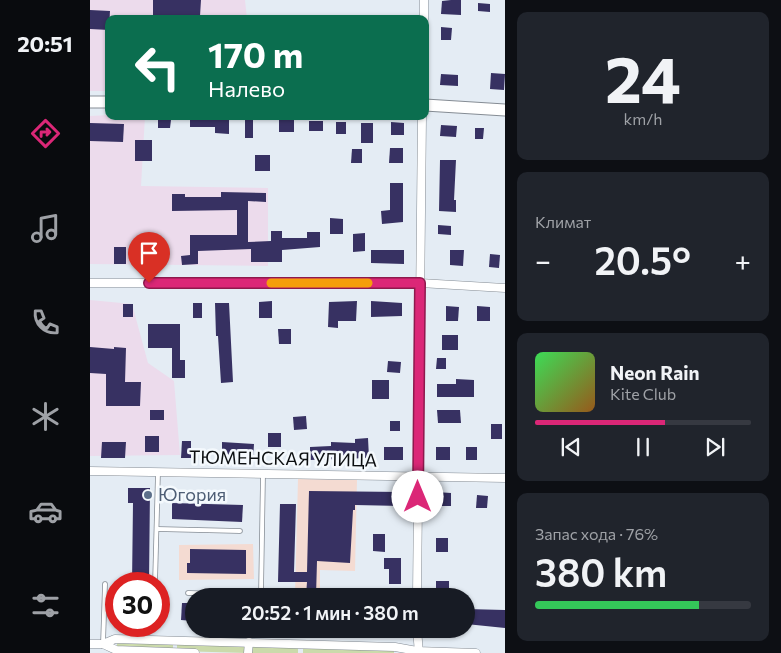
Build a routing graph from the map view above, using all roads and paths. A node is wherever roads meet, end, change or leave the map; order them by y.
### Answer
1 (424, 0) edge
2 (424, 15) edge
3 (90, 102) edge
4 (105, 102) edge
5 (429, 105) edge
6 (505, 110) edge
7 (422, 120) edge
8 (90, 283) edge
9 (420, 283) junction
10 (505, 288) edge
11 (90, 471) edge
12 (158, 472) junction
13 (263, 474) junction
14 (418, 477) junction
15 (505, 478) edge
16 (157, 529) junction
17 (240, 531) dead end
18 (155, 572) edge
19 (105, 584) dead end
20 (261, 588) edge
21 (417, 588) edge
22 (417, 638) edge
23 (174, 640) junction
24 (249, 642) junction
25 (90, 644) edge
26 (103, 644) junction
27 (300, 644) junction
28 (416, 652) edge
29 (175, 653) edge
30 (195, 653) edge
31 (248, 653) edge
32 (300, 653) edge
33 (476, 653) edge

1 - 2 street
3 - 4 street
5 - 6 street
7 - 9 street
8 - 9 street
9 - 10 street
9 - 14 street
11 - 12 street, ТЮМЕНСКАЯ УЛИЦА
12 - 13 street, ТЮМЕНСКАЯ УЛИЦА
12 - 16 lane
13 - 14 street, ТЮМЕНСКАЯ УЛИЦА
13 - 20 lane
14 - 15 street, ТЮМЕНСКАЯ УЛИЦА
14 - 21 street
16 - 17 lane
16 - 18 lane
19 - 26 lane
22 - 28 street
23 - 24 street
23 - 26 street
23 - 29 street
24 - 27 street
24 - 31 street
25 - 26 street
26 - 29 street
27 - 28 street
27 - 32 street
28 - 33 street
29 - 30 street

